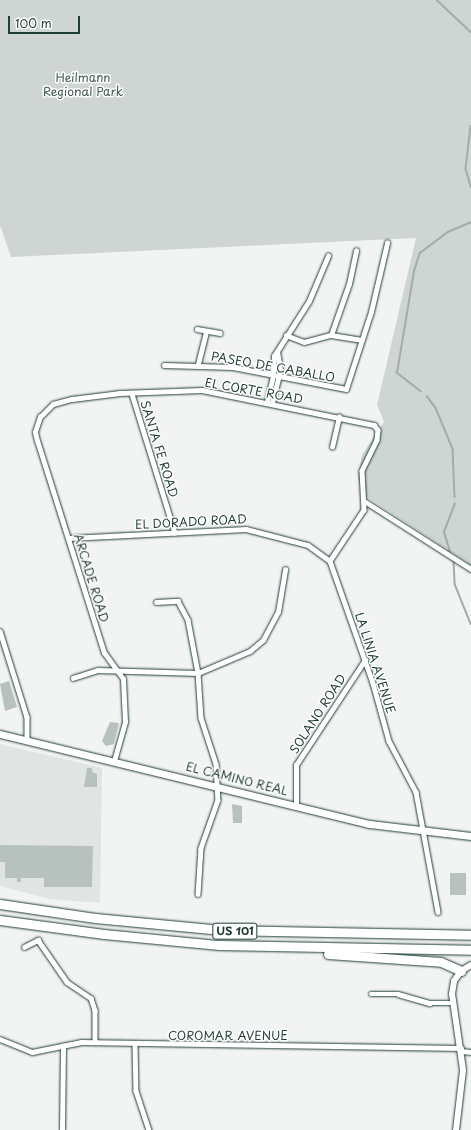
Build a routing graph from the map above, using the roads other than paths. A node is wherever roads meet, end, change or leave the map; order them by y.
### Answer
1 (387, 243) dead end
2 (356, 251) dead end
3 (328, 256) dead end
4 (197, 329) dead end
5 (206, 332) junction
6 (220, 333) dead end
7 (286, 335) junction
8 (331, 335) junction
9 (361, 340) junction
10 (277, 352) junction
11 (198, 364) junction
12 (164, 365) dead end
13 (273, 376) junction
14 (279, 377) junction
15 (270, 388) junction
16 (276, 390) junction
17 (132, 394) junction
18 (267, 402) junction
19 (272, 403) junction
20 (53, 404) joint
21 (339, 417) junction
22 (332, 447) dead end
23 (366, 502) junction
24 (175, 533) junction
25 (68, 538) junction
26 (330, 561) junction
27 (471, 569) edge
28 (285, 570) dead end
29 (156, 602) dead end
30 (0, 631) edge
31 (365, 660) junction
32 (118, 672) junction
33 (198, 673) junction
34 (73, 678) dead end
35 (0, 734) edge
36 (27, 740) junction
37 (114, 761) junction
38 (218, 787) junction
39 (296, 806) junction
40 (425, 833) junction
41 (471, 836) edge
42 (198, 894) dead end
43 (0, 904) edge
44 (438, 912) dead end
45 (0, 920) edge
46 (471, 935) edge
47 (24, 948) dead end
48 (285, 948) junction
49 (471, 950) edge
50 (471, 965) edge
51 (461, 971) junction
52 (372, 994) dead end
53 (453, 1003) junction
54 (0, 1039) edge
55 (95, 1042) junction
56 (135, 1045) junction
57 (64, 1046) junction
58 (461, 1049) junction
59 (471, 1052) edge
60 (62, 1130) edge
61 (149, 1130) edge
62 (456, 1130) edge

1 - 9 street, PASEO DE CABALLO
2 - 8 street
3 - 7 street
4 - 5 street
5 - 6 street
5 - 11 street
7 - 8 street
7 - 10 street
8 - 9 street
9 - 14 street, PASEO DE CABALLO
10 - 13 street
10 - 14 street
11 - 12 street, PASEO DE CABALLO
11 - 13 street, PASEO DE CABALLO
13 - 14 street, PASEO DE CABALLO
13 - 15 street
14 - 16 street
15 - 16 street
15 - 18 street
16 - 19 street
17 - 18 street, EL CORTE ROAD
17 - 20 street, EL CORTE ROAD
17 - 24 street, SANTA FE ROAD
18 - 19 street, EL CORTE ROAD
19 - 21 street, EL CORTE ROAD
20 - 25 street, ARCADE ROAD
21 - 22 street
21 - 23 street, EL CORTE ROAD
23 - 26 street
23 - 27 street
24 - 25 street, EL DORADO ROAD
24 - 26 street, EL DORADO ROAD
25 - 32 street, ARCADE ROAD
26 - 31 street, LA LINIA AVENUE
28 - 33 street
29 - 33 street
30 - 36 street
31 - 39 street, SOLANO ROAD
31 - 40 street, LA LINIA AVENUE
32 - 33 street
32 - 34 street
32 - 37 street, ARCADE ROAD
33 - 38 street
35 - 36 main road, EL CAMINO REAL
36 - 37 main road, EL CAMINO REAL
37 - 38 main road, EL CAMINO REAL
38 - 39 main road, EL CAMINO REAL
38 - 42 street
39 - 40 main road, EL CAMINO REAL
40 - 41 main road, EL CAMINO REAL
40 - 44 street, LA LINIA AVENUE
43 - 46 highway, US 101
45 - 48 highway, US 101
47 - 55 street
48 - 49 highway, US 101
48 - 51 highway
50 - 51 street
51 - 53 street
52 - 53 street
53 - 58 street
54 - 57 street, COROMAR AVENUE
55 - 56 street, COROMAR AVENUE
55 - 57 street, COROMAR AVENUE
56 - 58 street, COROMAR AVENUE
56 - 61 street
57 - 60 street
58 - 59 street, COROMAR AVENUE
58 - 62 street

